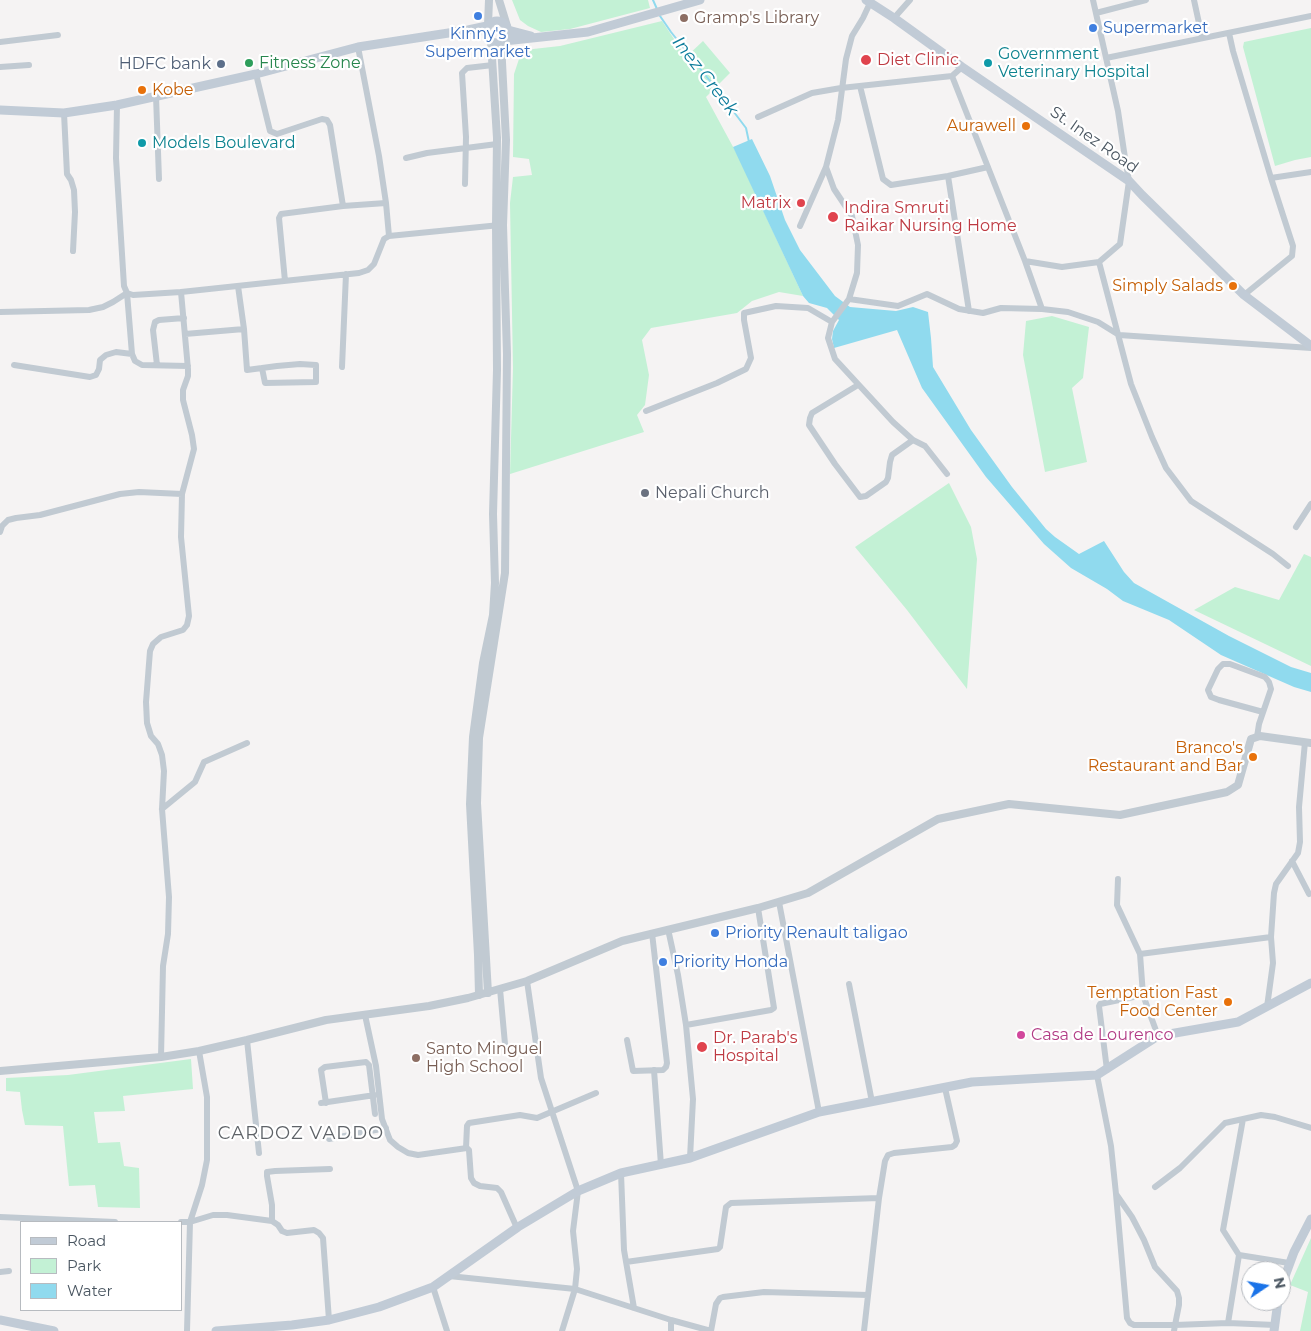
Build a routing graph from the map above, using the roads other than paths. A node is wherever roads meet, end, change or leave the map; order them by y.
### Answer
1 (489, 0) edge
2 (499, 0) edge
3 (700, 0) edge
4 (910, 0) edge
5 (1093, 0) edge
6 (1146, 0) edge
7 (1194, 0) edge
8 (868, 1) edge
9 (1096, 13) junction
10 (1311, 16) edge
11 (894, 18) junction
12 (488, 26) junction
13 (507, 28) junction
14 (468, 30) junction
15 (1229, 33) junction
16 (58, 35) dead end
17 (1202, 37) junction
18 (539, 38) junction
19 (489, 40) junction
20 (0, 42) edge
21 (503, 42) junction
22 (358, 47) junction
23 (1106, 58) junction
24 (29, 65) dead end
25 (493, 65) junction
26 (0, 67) edge
27 (962, 67) junction
28 (256, 74) junction
29 (952, 76) junction
30 (860, 86) junction
31 (841, 88) junction
32 (156, 96) junction
33 (117, 105) junction
34 (0, 110) edge
35 (64, 113) junction
36 (758, 117) dead end
37 (497, 144) junction
38 (466, 147) junction
39 (406, 158) dead end
40 (826, 167) junction
41 (988, 167) junction
42 (1311, 172) edge
43 (948, 176) junction
44 (1271, 178) junction
45 (159, 179) dead end
46 (1129, 181) junction
47 (465, 184) dead end
48 (386, 203) junction
49 (343, 206) junction
50 (499, 225) junction
51 (800, 226) dead end
52 (389, 236) junction
53 (73, 251) dead end
54 (1024, 260) junction
55 (1100, 262) junction
56 (346, 274) junction
57 (285, 281) junction
58 (238, 286) junction
59 (127, 292) junction
60 (181, 292) junction
61 (1244, 295) junction
62 (849, 300) junction
63 (1042, 309) junction
64 (969, 311) junction
65 (0, 312) edge
66 (184, 318) junction
67 (832, 322) junction
68 (244, 329) junction
69 (185, 334) junction
70 (1119, 335) junction
71 (1311, 347) edge
72 (132, 354) junction
73 (14, 365) dead end
74 (158, 365) junction
75 (188, 366) junction
76 (342, 367) dead end
77 (262, 368) junction
78 (858, 385) junction
79 (646, 411) dead end
80 (913, 440) junction
81 (947, 474) dead end
82 (182, 494) junction
83 (1311, 504) edge
84 (1296, 527) dead end
85 (0, 532) edge
86 (1288, 566) dead end
87 (1263, 712) junction
88 (1257, 737) junction
89 (1308, 742) edge
90 (247, 743) dead end
91 (162, 809) junction
92 (1292, 860) junction
93 (1118, 879) dead end
94 (1309, 894) dead end
95 (779, 902) junction
96 (758, 908) junction
97 (668, 929) junction
98 (652, 933) junction
99 (1271, 936) junction
100 (1140, 954) junction
101 (527, 981) junction
102 (1311, 982) edge
103 (849, 984) dead end
104 (500, 989) junction
105 (488, 992) junction
106 (479, 995) junction
107 (1142, 995) junction
108 (1268, 1007) junction
109 (365, 1015) junction
110 (686, 1025) junction
111 (1158, 1036) junction
112 (247, 1040) junction
113 (627, 1040) dead end
114 (505, 1044) dead end
115 (199, 1051) junction
116 (161, 1057) junction
117 (654, 1070) junction
118 (1107, 1070) junction
119 (0, 1071) edge
120 (1097, 1076) junction
121 (945, 1088) junction
122 (596, 1093) dead end
123 (376, 1095) junction
124 (872, 1102) junction
125 (552, 1111) junction
126 (819, 1112) junction
127 (375, 1114) dead end
128 (1243, 1119) junction
129 (386, 1128) junction
130 (1311, 1128) edge
131 (329, 1139) dead end
132 (466, 1148) junction
133 (259, 1153) dead end
134 (690, 1158) junction
135 (661, 1165) junction
136 (330, 1169) dead end
137 (621, 1173) junction
138 (1155, 1187) dead end
139 (578, 1191) junction
140 (1116, 1194) junction
141 (879, 1198) junction
142 (0, 1217) edge
143 (1311, 1219) edge
144 (92, 1221) edge
145 (272, 1221) junction
146 (182, 1222) edge
147 (190, 1222) junction
148 (517, 1228) junction
149 (1239, 1255) junction
150 (1276, 1261) edge
151 (1290, 1261) edge
152 (626, 1262) junction
153 (9, 1271) dead end
154 (0, 1272) edge
155 (449, 1276) junction
156 (433, 1287) junction
157 (575, 1289) junction
158 (868, 1295) junction
159 (634, 1308) junction
160 (1277, 1311) edge
161 (0, 1320) edge
162 (329, 1320) junction
163 (671, 1320) junction
164 (1228, 1323) junction
165 (1175, 1328) edge
166 (1274, 1328) edge
167 (260, 1329) edge
168 (54, 1331) edge
169 (187, 1331) edge
170 (216, 1331) edge
171 (447, 1331) edge
172 (562, 1331) edge
173 (670, 1331) edge
174 (711, 1331) edge
175 (864, 1331) edge

1 - 12 street
2 - 13 street
3 - 18 main road
4 - 11 street
5 - 9 street
6 - 9 street
7 - 17 street
8 - 11 main road, St. Inez Road
8 - 31 street
9 - 23 street
10 - 15 street
11 - 27 main road, St. Inez Road
12 - 13 main road
12 - 14 main road
12 - 19 main road
13 - 18 main road
13 - 21 main road
14 - 19 main road
14 - 22 main road
15 - 17 street
15 - 44 street
16 - 20 street
17 - 23 street
18 - 21 main road
19 - 21 main road
19 - 25 street
21 - 50 street
22 - 28 main road
22 - 48 street
23 - 46 street
24 - 26 street
25 - 37 street
25 - 38 street
27 - 29 street
27 - 46 main road, St. Inez Road
28 - 32 main road
28 - 49 street
29 - 30 street
29 - 41 street
30 - 31 street
30 - 43 street
31 - 36 street
31 - 40 street
32 - 33 main road
32 - 45 street
33 - 35 main road
33 - 59 street
34 - 35 main road
35 - 53 street
37 - 38 street
37 - 50 street
38 - 39 street
38 - 47 street
40 - 51 street
40 - 62 street
41 - 43 street
41 - 54 street
42 - 44 street
43 - 64 street
44 - 61 street
46 - 55 street
46 - 61 main road, St. Inez Road
48 - 49 street
48 - 52 street
49 - 57 street
50 - 52 street
50 - 105 street
50 - 106 street
52 - 56 street
54 - 55 street
54 - 63 street
55 - 70 street
56 - 57 street
56 - 76 street
57 - 58 street
58 - 60 street
58 - 68 street
59 - 60 street
59 - 65 street
59 - 72 street
60 - 66 street
61 - 71 main road, St. Inez Road
62 - 64 street
62 - 67 street
63 - 64 street
63 - 70 street
66 - 69 street
66 - 74 street
67 - 78 street
67 - 79 street
68 - 69 street
68 - 77 street
69 - 75 street
70 - 71 street
70 - 86 street
72 - 73 street
72 - 74 street
74 - 75 street
75 - 82 street
77 - 77 street
78 - 80 street
78 - 80 street
80 - 81 street
82 - 85 street
82 - 91 street
83 - 84 street
87 - 87 street
87 - 88 street
88 - 89 street
88 - 95 street
89 - 92 street
90 - 91 street
91 - 116 street
92 - 94 street
92 - 99 street
93 - 100 street
95 - 96 street
95 - 126 street
96 - 97 street
96 - 110 street
97 - 98 street
97 - 110 street
98 - 101 street
98 - 117 street
99 - 100 street
99 - 108 street
100 - 107 street
101 - 104 street
101 - 125 street
102 - 108 main road
103 - 124 street
104 - 105 street
104 - 114 street
105 - 106 street
106 - 109 street
107 - 111 street
107 - 118 street
108 - 111 main road
109 - 112 street
109 - 123 street
110 - 134 street
111 - 118 main road
112 - 115 street
112 - 133 street
113 - 117 street
115 - 116 street
115 - 147 street
116 - 119 street
117 - 135 street
118 - 120 main road
120 - 121 main road
120 - 140 street
121 - 124 main road
121 - 141 street
122 - 125 street
123 - 123 street
123 - 127 street
123 - 129 street
124 - 126 main road
125 - 132 street
125 - 139 street
126 - 134 main road
128 - 130 street
128 - 138 street
128 - 149 street
129 - 131 street
129 - 132 street
132 - 148 street
134 - 135 main road
135 - 137 main road
136 - 145 street
137 - 139 main road
137 - 152 street
139 - 148 main road
139 - 157 street
140 - 165 street
140 - 165 street
141 - 152 street
141 - 158 street
142 - 144 street
143 - 151 main road
145 - 147 street
145 - 162 street
146 - 147 street
147 - 169 street
148 - 155 main road
149 - 150 street
149 - 164 street
152 - 159 street
153 - 154 street
155 - 156 main road
155 - 157 street
156 - 162 main road
156 - 171 street
157 - 159 street
157 - 172 street
158 - 174 street
158 - 175 street
159 - 163 street
160 - 166 main road
161 - 168 main road
162 - 167 main road
163 - 173 street
163 - 174 street
164 - 165 street
164 - 166 street
167 - 170 main road

